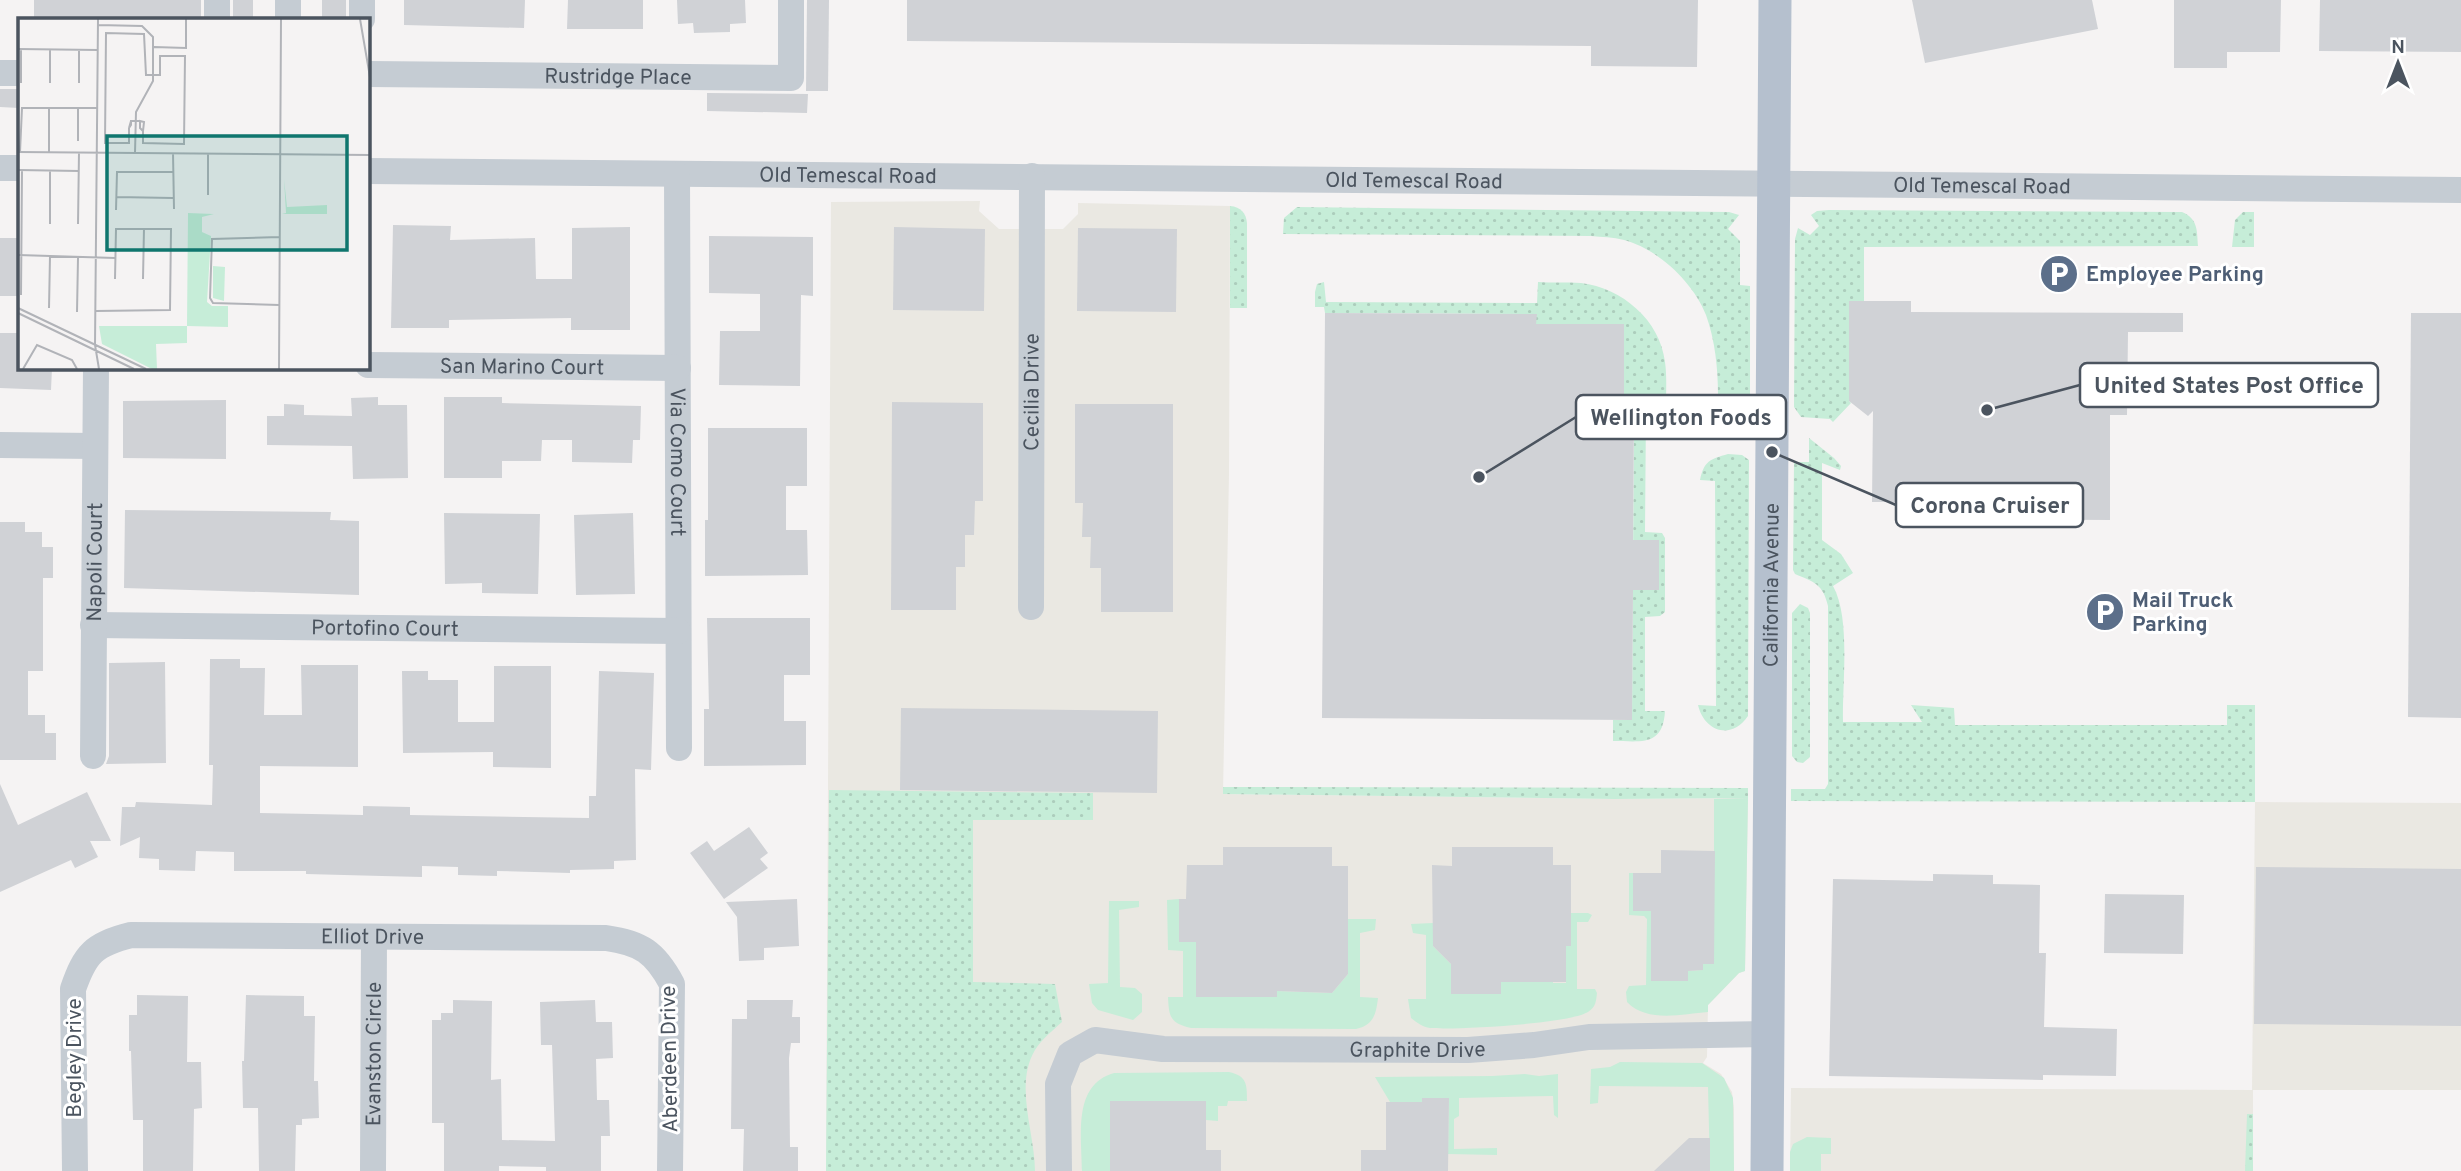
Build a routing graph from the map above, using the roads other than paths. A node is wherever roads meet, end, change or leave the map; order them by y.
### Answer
1 (217, 0) edge
2 (288, 0) edge
3 (362, 0) edge
4 (791, 0) edge
5 (1775, 0) edge
6 (217, 18) edge
7 (288, 18) edge
8 (362, 18) edge
9 (0, 73) edge
10 (18, 73) edge
11 (369, 74) edge
12 (0, 167) edge
13 (18, 168) edge
14 (369, 171) edge
15 (677, 175) junction
16 (1032, 176) junction
17 (1774, 185) junction
18 (2461, 190) edge
19 (369, 365) edge
20 (678, 368) junction
21 (96, 369) edge
22 (0, 445) edge
23 (95, 446) junction
24 (1031, 607) dead end
25 (93, 625) junction
26 (678, 631) junction
27 (679, 748) dead end
28 (93, 756) dead end
29 (374, 937) junction
30 (93, 950) joint
31 (651, 953) joint
32 (1768, 1034) junction
33 (75, 1171) edge
34 (373, 1171) edge
35 (670, 1171) edge
36 (1059, 1171) edge
37 (1766, 1171) edge

1 - 6 street
2 - 7 street
3 - 8 street
4 - 11 street, Rustridge Place
5 - 17 main road, California Avenue
9 - 10 street
12 - 13 street
14 - 15 street, Old Temescal Road
15 - 16 street, Old Temescal Road
15 - 20 street, Via Como Court
16 - 17 street, Old Temescal Road
16 - 24 street, Cecilia Drive
17 - 18 street, Old Temescal Road
17 - 32 main road, California Avenue
19 - 20 street, San Marino Court
20 - 26 street, Via Como Court
21 - 23 street, Napoli Court
22 - 23 street
23 - 25 street, Napoli Court
25 - 26 street, Portofino Court
25 - 28 street, Napoli Court
26 - 27 street, Via Como Court
29 - 30 street, Elliot Drive
29 - 31 street, Elliot Drive
29 - 34 street, Evanston Circle
30 - 33 street, Begley Drive
31 - 35 street, Aberdeen Drive
32 - 36 street, Graphite Drive
32 - 37 main road, California Avenue

